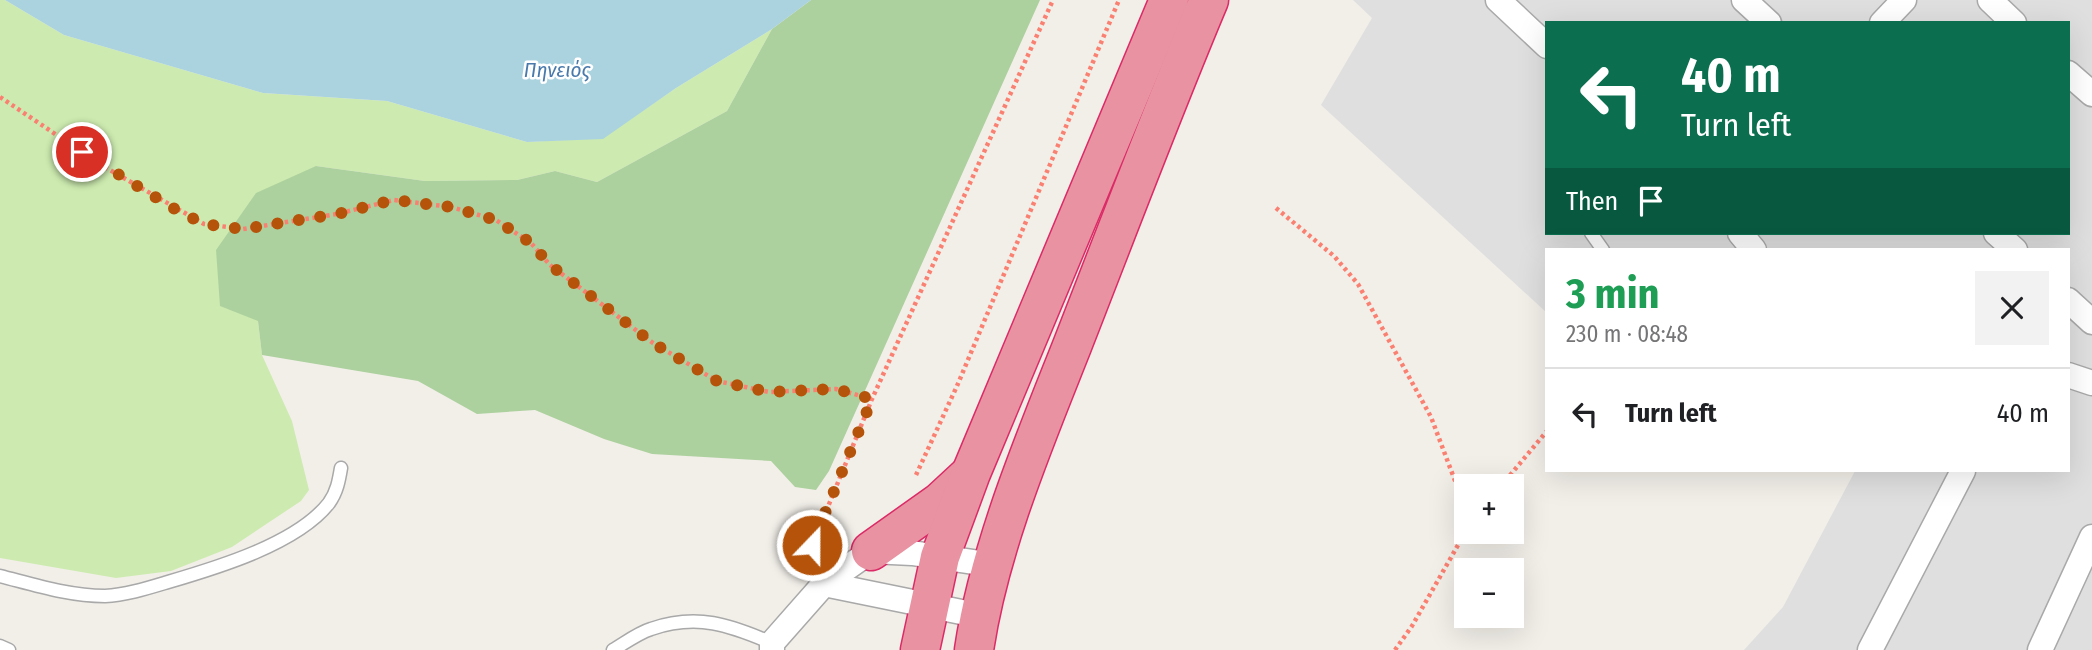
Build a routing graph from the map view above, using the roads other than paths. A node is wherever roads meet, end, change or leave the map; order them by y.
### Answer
1 (1169, 0) edge
2 (1209, 0) edge
3 (1498, 0) edge
4 (1744, 0) edge
5 (1904, 0) edge
6 (1990, 0) edge
7 (1767, 21) edge
8 (1884, 21) edge
9 (2012, 21) edge
10 (1545, 44) edge
11 (2070, 75) edge
12 (2092, 94) edge
13 (1998, 235) edge
14 (2013, 248) edge
15 (2070, 302) edge
16 (2092, 322) edge
17 (2070, 376) edge
18 (2092, 383) edge
19 (341, 468) dead end
20 (1963, 472) edge
21 (971, 473) junction
22 (2092, 537) edge
23 (872, 551) junction
24 (940, 557) junction
25 (993, 565) junction
26 (0, 576) edge
27 (824, 584) junction
28 (928, 606) junction
29 (977, 633) edge
30 (0, 646) edge
31 (772, 646) edge
32 (9, 650) edge
33 (613, 650) edge
34 (920, 650) edge
35 (1870, 650) edge
36 (2040, 650) edge

1 - 21 highway
2 - 25 highway
3 - 10 street
4 - 7 street
5 - 8 street
6 - 9 street
11 - 12 street
13 - 14 street
15 - 16 street
17 - 18 street
19 - 26 lane
20 - 35 street
21 - 23 highway
21 - 24 highway
22 - 36 street
23 - 24 street
23 - 27 street
24 - 25 street
24 - 28 highway
25 - 29 highway
27 - 28 street
27 - 31 street
28 - 29 street
28 - 34 highway
30 - 32 lane
31 - 33 lane

